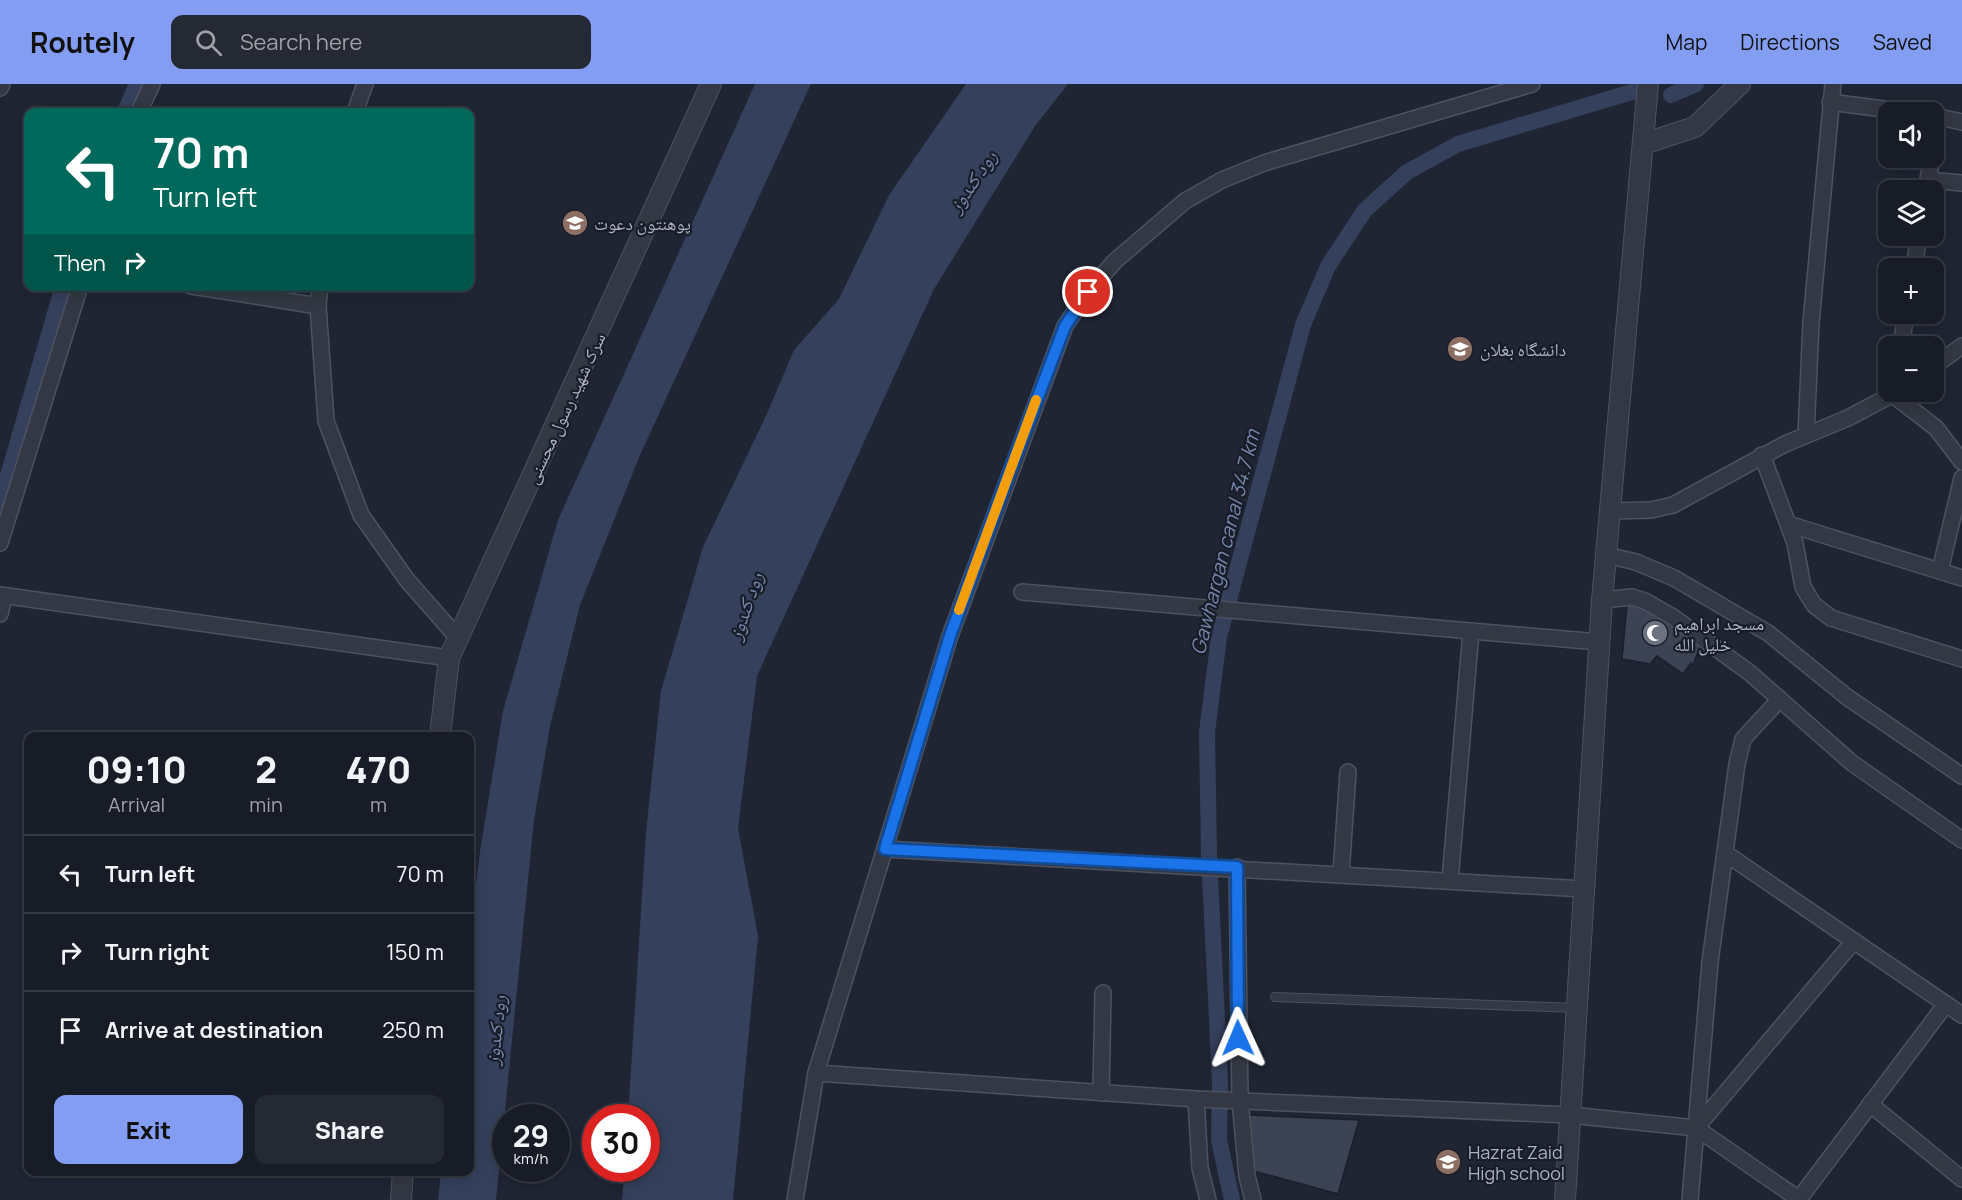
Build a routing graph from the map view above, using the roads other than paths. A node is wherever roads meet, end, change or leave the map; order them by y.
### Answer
1 (152, 84) edge
2 (365, 84) edge
3 (711, 84) edge
4 (1533, 84) edge
5 (1648, 84) edge
6 (1740, 84) edge
7 (1833, 84) edge
8 (1830, 102) junction
9 (141, 108) edge
10 (356, 108) edge
11 (1878, 108) edge
12 (1944, 119) edge
13 (1962, 122) edge
14 (1643, 144) junction
15 (1962, 183) edge
16 (1944, 184) edge
17 (78, 291) edge
18 (223, 291) edge
19 (320, 291) edge
20 (318, 306) junction
21 (1962, 346) edge
22 (1944, 359) edge
23 (1878, 401) edge
24 (1906, 402) edge
25 (1806, 435) junction
26 (1762, 455) junction
27 (1962, 462) edge
28 (1962, 478) edge
29 (1609, 511) junction
30 (1788, 524) junction
31 (0, 543) edge
32 (1606, 555) junction
33 (1940, 571) junction
34 (1962, 578) edge
35 (1022, 592) dead end
36 (2, 596) edge
37 (1602, 600) junction
38 (0, 614) edge
39 (1471, 631) junction
40 (458, 638) junction
41 (1599, 642) junction
42 (449, 658) junction
43 (1962, 659) edge
44 (1780, 699) junction
45 (440, 732) edge
46 (1348, 772) dead end
47 (1962, 776) edge
48 (1962, 840) edge
49 (885, 849) junction
50 (1725, 853) junction
51 (1237, 867) junction
52 (1341, 874) junction
53 (1450, 881) junction
54 (1584, 889) junction
55 (1854, 941) junction
56 (1103, 993) dead end
57 (1275, 997) dead end
58 (1946, 1004) junction
59 (1578, 1008) junction
60 (1962, 1015) edge
61 (816, 1073) junction
62 (1101, 1093) junction
63 (1196, 1099) junction
64 (1240, 1100) junction
65 (1870, 1104) junction
66 (1570, 1115) junction
67 (1696, 1128) junction
68 (403, 1176) edge
69 (1962, 1179) edge
70 (400, 1200) edge
71 (795, 1200) edge
72 (1208, 1200) edge
73 (1253, 1200) edge
74 (1565, 1200) edge
75 (1690, 1200) edge
76 (1799, 1200) edge

1 - 9 street
2 - 10 street
3 - 40 street, سرک شهید رسول محسنی
4 - 49 street
5 - 14 street
6 - 14 street
7 - 8 street
8 - 11 street
8 - 25 street
12 - 13 street
14 - 29 street
15 - 16 street
17 - 31 street
18 - 20 street
19 - 20 street
20 - 40 street
21 - 22 street
23 - 25 street
24 - 27 street
25 - 26 street
26 - 29 street
26 - 30 street
28 - 33 street
29 - 32 street
30 - 33 street
30 - 43 street
32 - 37 street
32 - 47 street
33 - 34 street
35 - 39 street
36 - 38 street
36 - 42 street
37 - 41 street
37 - 44 street
39 - 41 street
39 - 53 street
40 - 42 street, سرک شهید رسول محسنی
41 - 54 street
42 - 45 street, سرک شهید رسول محسنی
44 - 48 street
44 - 50 street
46 - 52 street
49 - 51 street
49 - 61 street
50 - 55 street
50 - 67 street
51 - 52 street
51 - 64 street
52 - 53 street
53 - 54 street
54 - 59 street
55 - 58 street
55 - 67 street
56 - 62 street
57 - 59 lane
58 - 60 street
58 - 65 street
59 - 66 street
61 - 62 street
61 - 71 street
62 - 63 street
63 - 64 street
63 - 72 street
64 - 66 street
64 - 73 street
65 - 69 street
65 - 76 street
66 - 67 street
66 - 74 street
67 - 75 street
67 - 76 street
68 - 70 street

